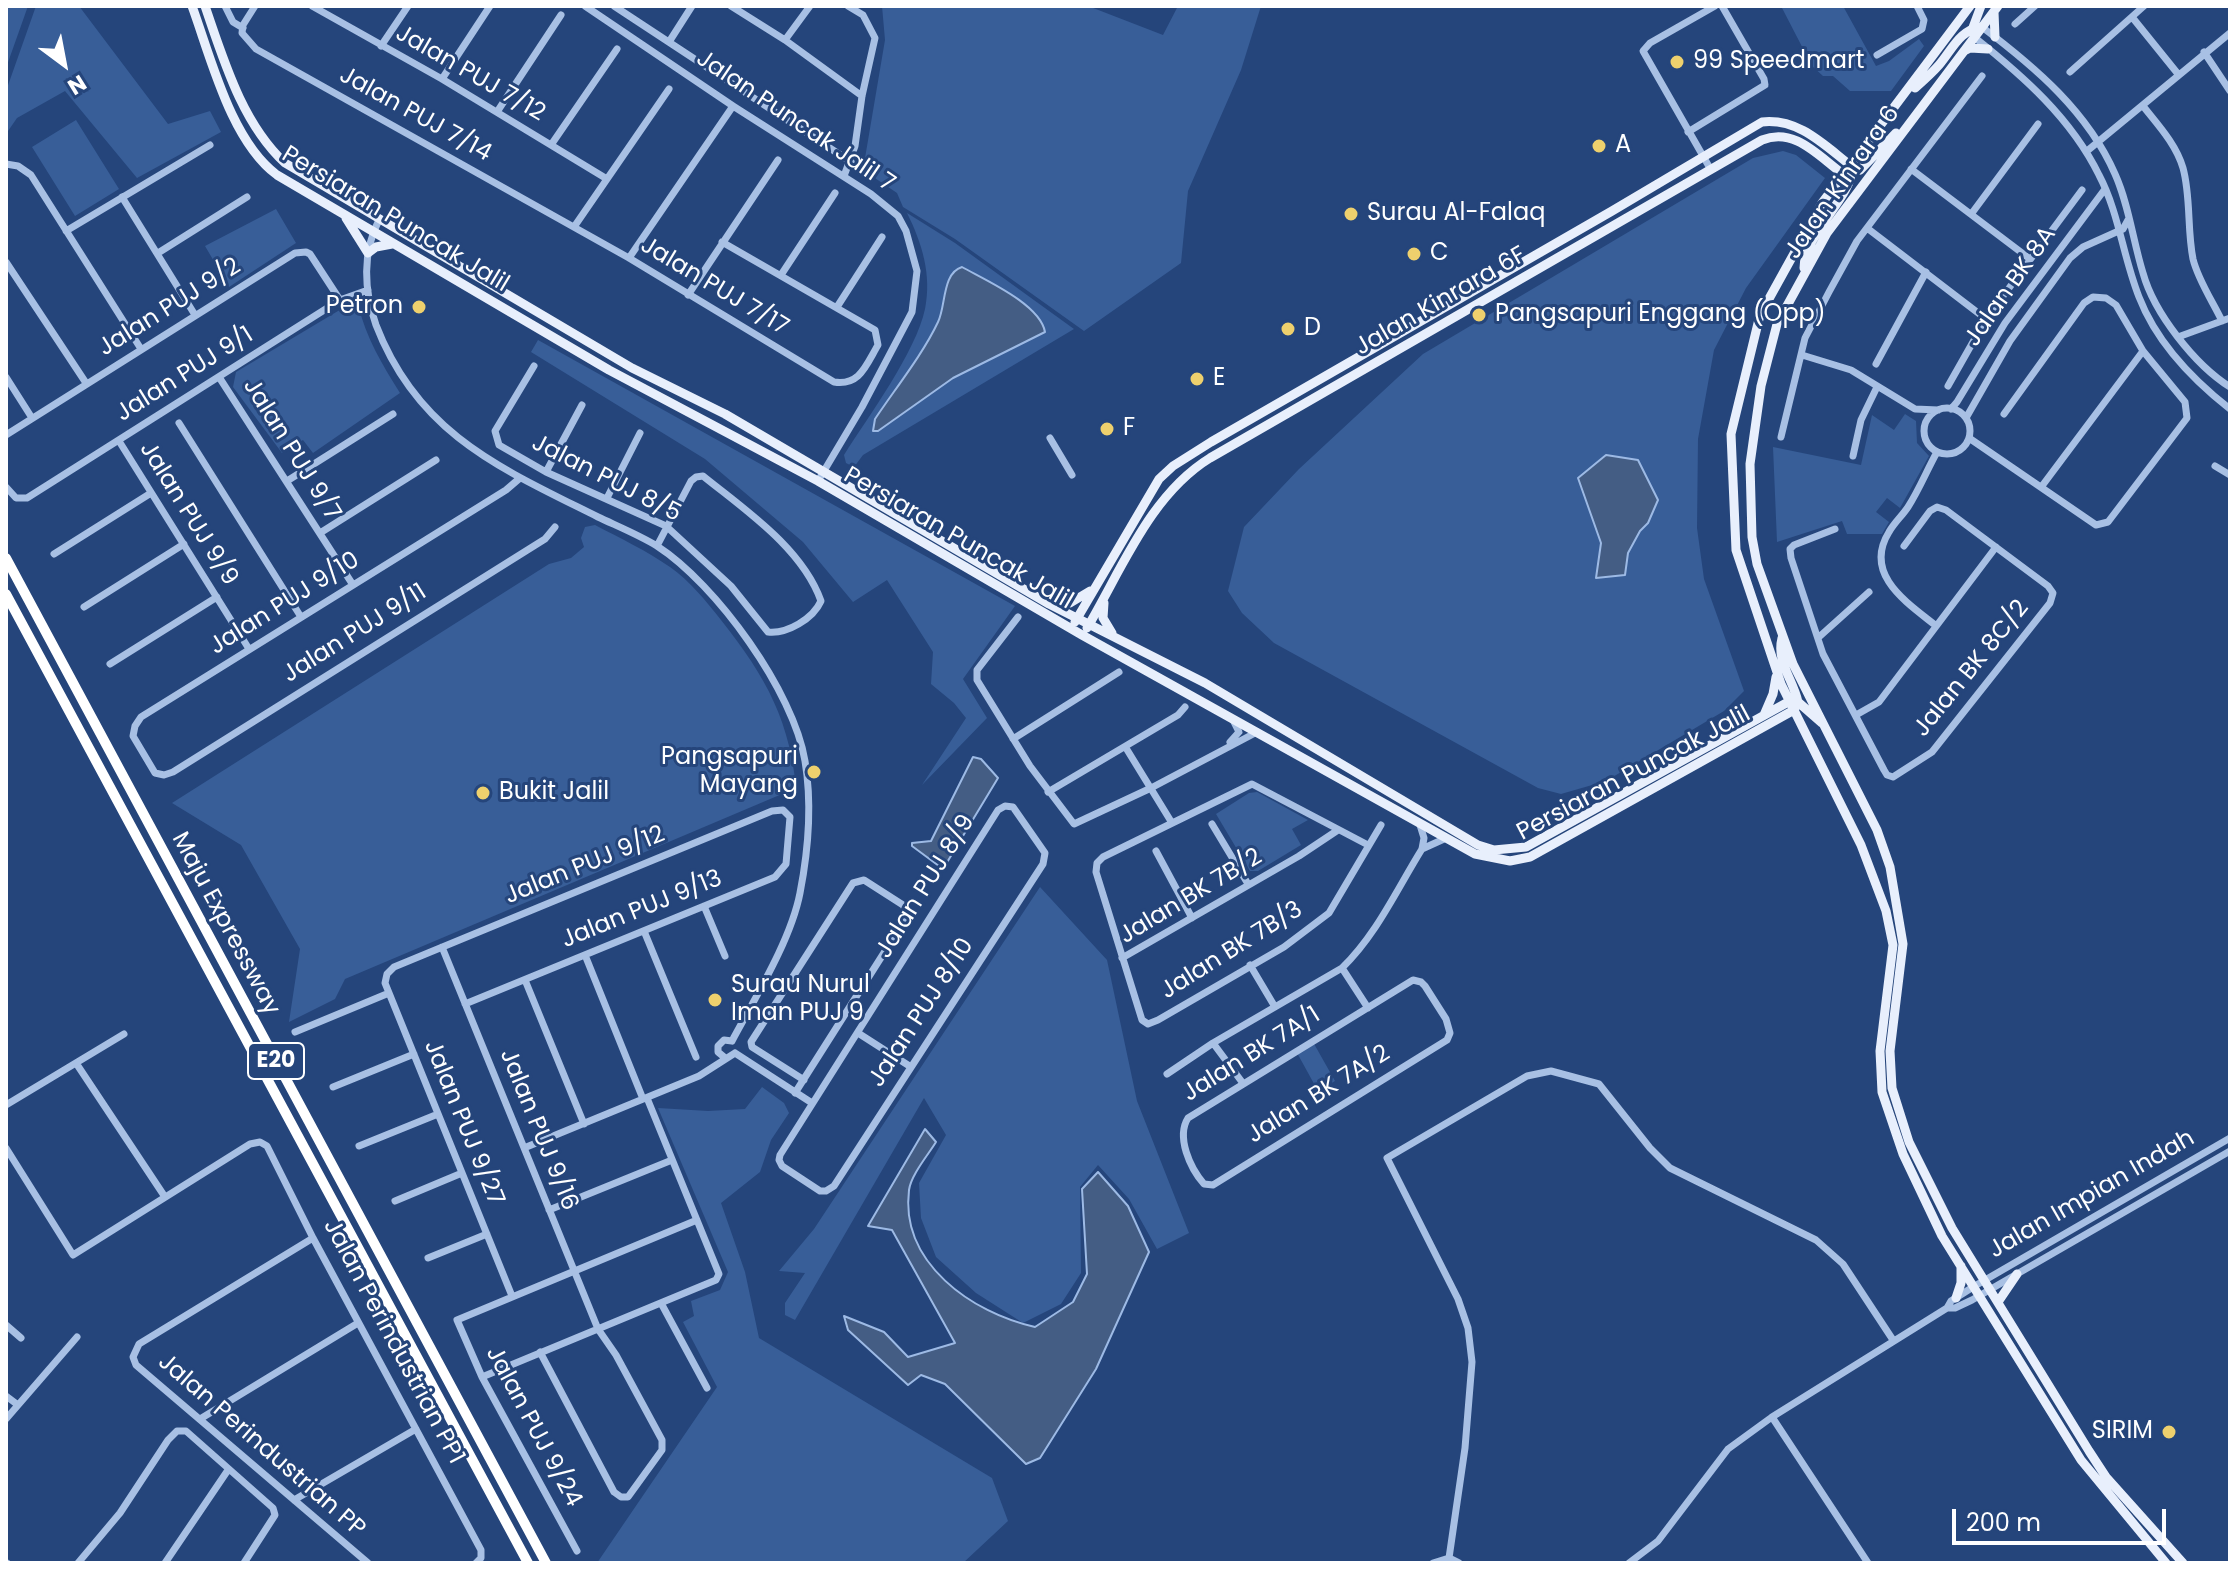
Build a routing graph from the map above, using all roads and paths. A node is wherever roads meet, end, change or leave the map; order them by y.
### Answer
1 (192, 6) edge
2 (205, 6) edge
3 (225, 6) edge
4 (255, 6) edge
5 (312, 6) edge
6 (331, 6) edge
7 (408, 6) edge
8 (490, 6) edge
9 (585, 6) edge
10 (614, 6) edge
11 (692, 6) edge
12 (731, 6) edge
13 (810, 6) edge
14 (848, 6) edge
15 (1715, 6) edge
16 (1722, 6) edge
17 (1917, 6) edge
18 (1970, 6) edge
19 (1981, 6) edge
20 (2035, 6) edge
21 (2144, 6) edge
22 (1996, 8) edge
23 (326, 14) junction
24 (561, 15) dead end
25 (2132, 17) junction
26 (2015, 24) dead end
27 (242, 31) junction
28 (1976, 31) junction
29 (2230, 33) edge
30 (1995, 37) junction
31 (785, 40) junction
32 (669, 42) junction
33 (381, 46) junction
34 (617, 49) dead end
35 (1988, 49) junction
36 (1962, 52) junction
37 (2204, 52) junction
38 (1877, 55) dead end
39 (2070, 72) dead end
40 (2178, 74) junction
41 (1982, 76) dead end
42 (442, 79) junction
43 (669, 89) dead end
44 (2230, 91) edge
45 (862, 96) junction
46 (1898, 104) junction
47 (733, 106) junction
48 (2143, 106) junction
49 (497, 112) junction
50 (1913, 116) junction
51 (2038, 124) dead end
52 (1688, 132) junction
53 (2099, 143) junction
54 (210, 145) dead end
55 (551, 145) junction
56 (1832, 151) junction
57 (2087, 151) junction
58 (1861, 152) junction
59 (1703, 157) junction
60 (778, 160) dead end
61 (1824, 160) junction
62 (851, 162) junction
63 (6, 164) edge
64 (1911, 169) junction
65 (1711, 170) junction
66 (1849, 171) junction
67 (844, 176) junction
68 (607, 179) junction
69 (2105, 189) junction
70 (2082, 190) dead end
71 (835, 193) dead end
72 (1830, 193) junction
73 (122, 197) junction
74 (247, 197) dead end
75 (1972, 213) junction
76 (345, 215) junction
77 (2128, 218) junction
78 (379, 220) junction
79 (574, 227) junction
80 (1867, 228) junction
81 (66, 231) junction
82 (2119, 231) junction
83 (372, 232) junction
84 (882, 237) dead end
85 (2104, 238) junction
86 (722, 242) junction
87 (2122, 242) junction
88 (392, 244) junction
89 (1544, 251) junction
90 (158, 253) junction
91 (368, 253) junction
92 (629, 258) junction
93 (2030, 259) junction
94 (6, 262) edge
95 (1551, 262) junction
96 (1926, 272) junction
97 (1804, 273) junction
98 (781, 275) junction
99 (368, 290) junction
100 (688, 295) junction
101 (340, 300) junction
102 (837, 307) junction
103 (195, 315) junction
104 (1986, 319) junction
105 (2226, 319) edge
106 (2178, 337) junction
107 (1385, 341) junction
108 (141, 349) junction
109 (2143, 351) junction
110 (1391, 353) junction
111 (1802, 355) junction
112 (1876, 364) dead end
113 (534, 366) dead end
114 (6, 377) edge
115 (219, 377) junction
116 (86, 383) junction
117 (1948, 386) dead end
118 (1877, 387) junction
119 (2230, 387) edge
120 (582, 405) dead end
121 (1271, 407) junction
122 (1915, 409) junction
123 (1951, 409) junction
124 (2230, 409) edge
125 (1938, 410) junction
126 (393, 414) dead end
127 (2004, 414) dead end
128 (32, 418) junction
129 (1966, 418) junction
130 (1278, 419) junction
131 (179, 423) dead end
132 (1925, 424) junction
133 (640, 433) dead end
134 (6, 435) edge
135 (1781, 437) dead end
136 (1050, 438) dead end
137 (1969, 438) junction
138 (119, 441) junction
139 (1937, 452) junction
140 (1853, 456) dead end
141 (436, 460) dead end
142 (2215, 466) dead end
143 (546, 472) junction
144 (1072, 475) dead end
145 (2230, 475) edge
146 (821, 476) junction
147 (520, 478) junction
148 (287, 481) junction
149 (2042, 486) junction
150 (6, 487) edge
151 (151, 493) junction
152 (607, 498) junction
153 (666, 526) junction
154 (555, 527) dead end
155 (1835, 529) dead end
156 (320, 533) junction
157 (184, 544) junction
158 (657, 546) junction
159 (1904, 546) dead end
160 (1996, 547) junction
161 (54, 554) dead end
162 (6, 558) edge
163 (353, 585) junction
164 (1095, 587) junction
165 (1869, 592) dead end
166 (6, 594) edge
167 (1105, 595) junction
168 (217, 597) junction
169 (1049, 604) junction
170 (84, 607) dead end
171 (301, 617) junction
172 (1018, 617) dead end
173 (1078, 618) junction
174 (1089, 624) junction
175 (1935, 625) junction
176 (1071, 629) junction
177 (1082, 635) junction
178 (1116, 637) junction
179 (1819, 637) junction
180 (1782, 638) junction
181 (249, 649) junction
182 (110, 664) dead end
183 (1119, 672) dead end
184 (1776, 673) junction
185 (1794, 704) junction
186 (1185, 707) dead end
187 (1254, 712) junction
188 (1229, 715) junction
189 (1764, 715) junction
190 (1856, 715) junction
191 (1778, 719) junction
192 (1822, 723) junction
193 (1802, 725) junction
194 (1257, 732) junction
195 (1013, 739) junction
196 (1126, 748) junction
197 (1215, 753) junction
198 (173, 772) joint
199 (1151, 788) junction
200 (1048, 792) junction
201 (790, 817) joint
202 (1172, 823) junction
203 (1212, 824) dead end
204 (1381, 825) dead end
205 (1420, 825) junction
206 (1338, 830) junction
207 (1444, 839) junction
208 (1368, 845) junction
209 (1422, 849) junction
210 (1156, 851) dead end
211 (1045, 853) joint
212 (1248, 884) junction
213 (704, 906) junction
214 (1192, 918) junction
215 (644, 931) junction
216 (442, 947) junction
217 (585, 955) junction
218 (725, 956) dead end
219 (1122, 958) junction
220 (1250, 965) junction
221 (1342, 968) junction
222 (525, 980) junction
223 (389, 993) junction
224 (465, 1004) junction
225 (1275, 1007) junction
226 (1368, 1008) junction
227 (1148, 1024) joint
228 (295, 1032) dead end
229 (858, 1033) junction
230 (124, 1034) dead end
231 (1447, 1040) joint
232 (732, 1041) junction
233 (1213, 1043) junction
234 (735, 1053) junction
235 (414, 1054) junction
236 (696, 1057) dead end
237 (724, 1057) junction
238 (76, 1063) junction
239 (911, 1067) junction
240 (1167, 1074) dead end
241 (804, 1080) junction
242 (1242, 1082) junction
243 (333, 1087) dead end
244 (795, 1093) junction
245 (645, 1098) junction
246 (812, 1103) junction
247 (6, 1105) edge
248 (438, 1114) junction
249 (584, 1124) junction
250 (2230, 1138) edge
251 (359, 1146) dead end
252 (6, 1148) edge
253 (524, 1148) junction
254 (2230, 1151) edge
255 (672, 1160) junction
256 (462, 1173) junction
257 (1213, 1185) joint
258 (826, 1191) joint
259 (165, 1197) junction
260 (395, 1201) dead end
261 (549, 1210) junction
262 (697, 1220) junction
263 (487, 1234) junction
264 (313, 1238) junction
265 (428, 1258) dead end
266 (1961, 1266) junction
267 (574, 1271) junction
268 (2017, 1274) junction
269 (1987, 1285) junction
270 (1976, 1291) junction
271 (512, 1296) junction
272 (1956, 1298) junction
273 (1998, 1302) junction
274 (661, 1303) junction
275 (1947, 1308) junction
276 (358, 1323) junction
277 (6, 1325) edge
278 (598, 1329) junction
279 (77, 1337) dead end
280 (21, 1338) dead end
281 (1893, 1340) junction
282 (540, 1352) junction
283 (482, 1377) junction
284 (707, 1388) dead end
285 (6, 1396) edge
286 (18, 1405) junction
287 (1772, 1417) junction
288 (6, 1419) edge
289 (200, 1419) junction
290 (416, 1429) junction
291 (228, 1470) junction
292 (294, 1500) junction
293 (577, 1551) dead end
294 (1449, 1558) junction
295 (78, 1563) edge
296 (165, 1563) edge
297 (244, 1563) edge
298 (368, 1563) edge
299 (476, 1563) edge
300 (528, 1563) edge
301 (546, 1563) edge
302 (1433, 1563) edge
303 (1459, 1563) edge
304 (1629, 1563) edge
305 (1868, 1563) edge
306 (2166, 1563) edge
307 (2183, 1563) edge

1 - 76 main road, Persiaran Puncak Jalil
2 - 78 main road, Persiaran Puncak Jalil
3 - 27 street, Jalan PUJ 7/14
4 - 27 street
5 - 23 street, Jalan PUJ 7/12
6 - 23 street
7 - 33 street
8 - 42 street
9 - 47 street, Jalan Puncak Jalil 7
10 - 32 street
11 - 32 street
12 - 31 street
13 - 31 street
14 - 45 street
15 - 52 street
16 - 52 street
17 - 38 street
18 - 46 main road, Jalan Kinrara 6
19 - 28 main road
20 - 26 street
21 - 25 street
22 - 28 main road, Jalan Kinrara 6
22 - 30 main road
23 - 33 street, Jalan PUJ 7/12
24 - 49 street
25 - 39 street
25 - 40 street
27 - 79 street, Jalan PUJ 7/14
28 - 30 street
28 - 35 street
28 - 36 main road, Jalan Kinrara 6
28 - 46 main road
29 - 37 street
30 - 53 street
31 - 45 street
32 - 62 street
33 - 42 street, Jalan PUJ 7/12
34 - 55 street
35 - 36 main road
35 - 57 street
36 - 50 main road, Jalan Kinrara 6
37 - 40 street
37 - 44 street
40 - 48 street
41 - 64 street
42 - 49 street, Jalan PUJ 7/12
43 - 68 street
45 - 62 street
46 - 58 main road, Jalan Kinrara 6
47 - 67 street, Jalan Puncak Jalil 7
47 - 92 street
48 - 53 street
48 - 105 street
49 - 55 street, Jalan PUJ 7/12
50 - 66 main road
50 - 97 main road, Jalan Kinrara 6
51 - 75 street
52 - 59 street
53 - 57 street
53 - 77 street
54 - 73 street
55 - 68 street, Jalan PUJ 7/12
56 - 58 main road
56 - 59 main road, Jalan Kinrara 6F
56 - 66 main road, Jalan Kinrara 6F
57 - 69 street
58 - 66 main road, Jalan Kinrara 6
59 - 65 street
59 - 89 main road, Jalan Kinrara 6F
60 - 86 street
61 - 65 main road, Jalan Kinrara 6F
61 - 66 main road, Jalan Kinrara 6F
61 - 72 main road
62 - 67 street
63 - 81 street
64 - 75 street
64 - 80 street
65 - 95 main road, Jalan Kinrara 6F
66 - 72 main road, Jalan Kinrara 6
66 - 97 main road
67 - 146 street, Jalan Puncak Jalil 7
68 - 79 street
69 - 82 street
69 - 123 street, Jalan BK 8A
70 - 93 street
71 - 98 street
72 - 184 main road, Jalan Kinrara 6
73 - 81 street
73 - 90 street
74 - 90 street
75 - 93 street
76 - 83 main road, Persiaran Puncak Jalil
76 - 91 main road
77 - 82 street
77 - 106 street
78 - 83 street
78 - 146 main road, Persiaran Puncak Jalil
79 - 92 street, Jalan PUJ 7/17
80 - 96 street
80 - 111 street
81 - 108 street
82 - 85 street, Jalan BK 8A
82 - 87 street
83 - 88 main road, Persiaran Puncak Jalil
83 - 91 street
84 - 102 street
85 - 87 street
85 - 129 street, Jalan BK 8A
86 - 98 street
86 - 100 street
87 - 124 street
88 - 91 main road
88 - 146 main road, Persiaran Puncak Jalil
89 - 95 main road
89 - 107 main road, Jalan Kinrara 6F
90 - 103 street
91 - 99 street
92 - 100 street, Jalan PUJ 7/17
93 - 104 street
94 - 116 street
95 - 110 main road, Jalan Kinrara 6F
96 - 104 street
96 - 112 street
97 - 180 main road, Jalan Kinrara 6
98 - 102 street
99 - 101 street, Jalan PUJ 9/1
99 - 147 street
100 - 102 street, Jalan PUJ 7/17
101 - 103 street, Jalan PUJ 9/2
101 - 115 street, Jalan PUJ 9/1
103 - 108 street, Jalan PUJ 9/2
104 - 117 street
105 - 106 street
106 - 119 street
107 - 110 street
107 - 121 main road, Jalan Kinrara 6F
108 - 116 street, Jalan PUJ 9/2
109 - 127 street
109 - 149 street
109 - 149 street
110 - 130 main road, Jalan Kinrara 6F
111 - 118 street
111 - 135 street
113 - 143 street, Jalan PUJ 8/5
114 - 128 street
115 - 138 street, Jalan PUJ 9/1
115 - 148 street, Jalan PUJ 9/7
116 - 128 street, Jalan PUJ 9/2
118 - 122 street
118 - 140 street
120 - 143 street
121 - 130 main road
121 - 164 main road, Jalan Kinrara 6F
122 - 125 street
122 - 132 street
123 - 125 street
123 - 129 street
125 - 132 street
126 - 148 street
128 - 134 street, Jalan PUJ 9/2
129 - 137 street
130 - 167 main road, Jalan Kinrara 6F
131 - 171 street
132 - 139 street
133 - 152 street
136 - 144 street
137 - 139 street
137 - 149 street
138 - 150 street, Jalan PUJ 9/1
138 - 151 street, Jalan PUJ 9/9
139 - 175 street
141 - 156 street
142 - 145 street
143 - 152 street, Jalan PUJ 8/5
146 - 169 main road, Persiaran Puncak Jalil
146 - 176 main road, Persiaran Puncak Jalil
147 - 158 street
147 - 163 street, Jalan PUJ 9/10
148 - 156 street, Jalan PUJ 9/7
151 - 157 street, Jalan PUJ 9/9
151 - 161 street
152 - 153 street, Jalan PUJ 8/5
153 - 153 street, Jalan PUJ 8/5
153 - 158 street
154 - 198 street, Jalan PUJ 9/11
155 - 179 street, Jalan BK 8C/2
156 - 163 street, Jalan PUJ 9/7
157 - 168 street, Jalan PUJ 9/9
157 - 170 street
158 - 232 street
159 - 160 street, Jalan BK 8C/2
160 - 175 street
160 - 190 street, Jalan BK 8C/2
162 - 301 highway, Maju Expressway / E20
163 - 171 street, Jalan PUJ 9/10
164 - 169 main road
164 - 173 main road, Jalan Kinrara 6F
165 - 179 street
166 - 300 highway, Maju Expressway / E20
167 - 174 main road, Jalan Kinrara 6F
167 - 178 main road
168 - 181 street, Jalan PUJ 9/9
168 - 182 street
169 - 173 main road, Persiaran Puncak Jalil
171 - 181 street, Jalan PUJ 9/10
172 - 195 street
173 - 174 main road, Persiaran Puncak Jalil
173 - 176 main road, Jalan Kinrara 6F
174 - 177 main road, Jalan Kinrara 6F
174 - 178 main road, Persiaran Puncak Jalil
175 - 190 street
176 - 177 main road, Persiaran Puncak Jalil
177 - 188 main road, Persiaran Puncak Jalil
178 - 187 main road, Persiaran Puncak Jalil
179 - 190 street, Jalan BK 8C/2
180 - 185 main road
180 - 192 main road, Jalan Kinrara 6
181 - 198 street, Jalan PUJ 9/10
183 - 195 street
184 - 185 main road, Jalan Kinrara 6
184 - 189 main road
185 - 189 main road, Persiaran Puncak Jalil
185 - 191 main road, Persiaran Puncak Jalil
185 - 192 main road
185 - 193 main road
186 - 196 street
187 - 189 main road, Persiaran Puncak Jalil
187 - 194 main road
188 - 194 main road, Persiaran Puncak Jalil
188 - 197 street
191 - 193 main road
191 - 207 main road, Persiaran Puncak Jalil
192 - 269 main road
193 - 266 main road
194 - 197 street
194 - 205 main road, Persiaran Puncak Jalil
195 - 200 street
196 - 199 street
196 - 200 street
197 - 199 street
199 - 200 street
199 - 202 street
201 - 213 street, Jalan PUJ 9/13
201 - 216 street, Jalan PUJ 9/12
202 - 206 street
202 - 219 street
203 - 212 street
204 - 208 street, Jalan BK 7B/3
205 - 207 main road, Persiaran Puncak Jalil
205 - 209 street
206 - 208 street
206 - 212 street, Jalan BK 7B/2
207 - 209 street
208 - 220 street, Jalan BK 7B/3
209 - 221 street
210 - 214 street
211 - 229 street, Jalan PUJ 8/9
211 - 239 street, Jalan PUJ 8/10
212 - 214 street, Jalan BK 7B/2
213 - 215 street, Jalan PUJ 9/13
213 - 218 street
214 - 219 street, Jalan BK 7B/2
215 - 217 street, Jalan PUJ 9/13
215 - 236 street
216 - 223 street, Jalan PUJ 9/12
216 - 224 street, Jalan PUJ 9/16
217 - 222 street, Jalan PUJ 9/13
217 - 245 street
219 - 227 street, Jalan BK 7B/2
220 - 225 street
220 - 227 street, Jalan BK 7B/3
221 - 225 street
221 - 226 street
222 - 224 street, Jalan PUJ 9/13
222 - 249 street
223 - 228 street
223 - 235 street, Jalan PUJ 9/27
224 - 253 street, Jalan PUJ 9/16
225 - 233 street
226 - 231 street, Jalan BK 7A/1
226 - 242 street, Jalan BK 7A/1
229 - 239 street
229 - 246 street, Jalan PUJ 8/9
230 - 238 street
231 - 257 street, Jalan BK 7A/2
232 - 234 street
232 - 237 street
233 - 240 street
233 - 242 street
234 - 237 street
234 - 244 street
235 - 243 street
235 - 248 street, Jalan PUJ 9/27
237 - 245 street
238 - 247 street
238 - 259 street
239 - 258 street, Jalan PUJ 8/10
241 - 241 street
241 - 244 street
242 - 257 street, Jalan BK 7A/1
244 - 246 street
245 - 249 street
245 - 255 street
246 - 258 street, Jalan PUJ 8/9
248 - 251 street
248 - 256 street, Jalan PUJ 9/27
249 - 253 street
250 - 269 street, Jalan Impian Indah
252 - 259 street
253 - 261 street, Jalan PUJ 9/16
254 - 268 street, Jalan Impian Indah
255 - 261 street
255 - 262 street
256 - 260 street
256 - 263 street, Jalan PUJ 9/27
259 - 264 street, Jalan Perindustrian PP1
261 - 267 street, Jalan PUJ 9/16
262 - 267 street
262 - 274 street
263 - 265 street
263 - 271 street, Jalan PUJ 9/27
264 - 276 street, Jalan Perindustrian PP1
264 - 289 street, Jalan Perindustrian PP
266 - 270 main road
266 - 272 main road
267 - 271 street
267 - 278 street, Jalan PUJ 9/16
268 - 269 street, Jalan Impian Indah
268 - 273 main road
269 - 270 street, Jalan Impian Indah
269 - 273 main road
270 - 272 street
270 - 275 street
270 - 306 main road
271 - 283 street, Jalan PUJ 9/24
272 - 275 street
273 - 307 main road
274 - 278 street
274 - 284 street
275 - 281 street
276 - 289 street
276 - 290 street, Jalan Perindustrian PP1
277 - 280 street
278 - 282 street
278 - 282 street, Jalan PUJ 9/16
279 - 286 street
281 - 287 street
281 - 294 street
282 - 283 street
283 - 293 street, Jalan PUJ 9/24
285 - 286 street
286 - 288 street
287 - 304 street
287 - 305 street
289 - 292 street, Jalan Perindustrian PP
290 - 292 street
290 - 299 street, Jalan Perindustrian PP1
291 - 295 street
291 - 296 street
291 - 297 street
292 - 298 street, Jalan Perindustrian PP
294 - 302 street
294 - 303 street

